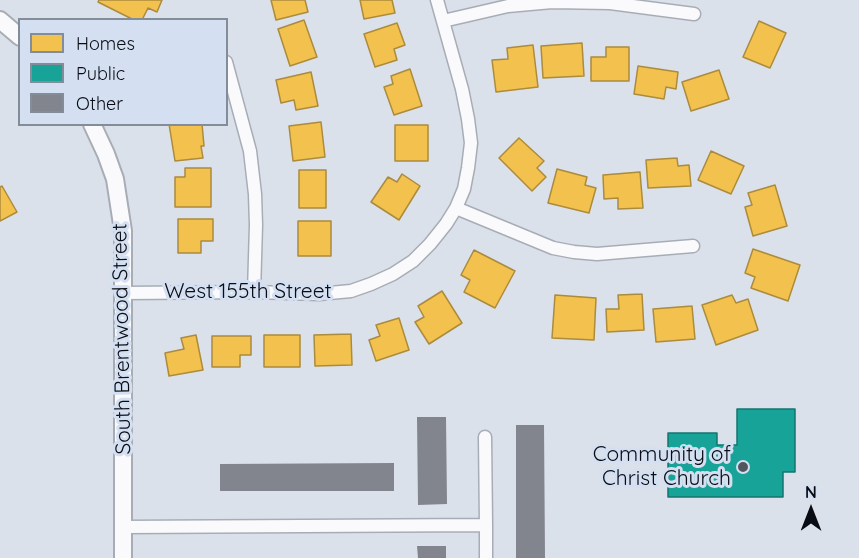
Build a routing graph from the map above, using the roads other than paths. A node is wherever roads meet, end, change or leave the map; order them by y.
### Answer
1 (437, 0) edge
2 (694, 14) dead end
3 (0, 20) edge
4 (443, 21) junction
5 (18, 35) edge
6 (228, 69) edge
7 (93, 126) edge
8 (456, 208) junction
9 (693, 246) dead end
10 (254, 292) junction
11 (123, 293) junction
12 (485, 437) dead end
13 (486, 525) junction
14 (123, 527) junction
15 (123, 558) edge
16 (486, 558) edge

1 - 4 street, West 155th Street
2 - 4 street
3 - 5 street
4 - 8 street, West 155th Street
6 - 10 street
7 - 11 street, South Brentwood Street
8 - 9 street
8 - 10 street, West 155th Street
10 - 11 street, West 155th Street
11 - 14 street, South Brentwood Street
12 - 13 street
13 - 14 street
13 - 16 street
14 - 15 street, South Brentwood Street

